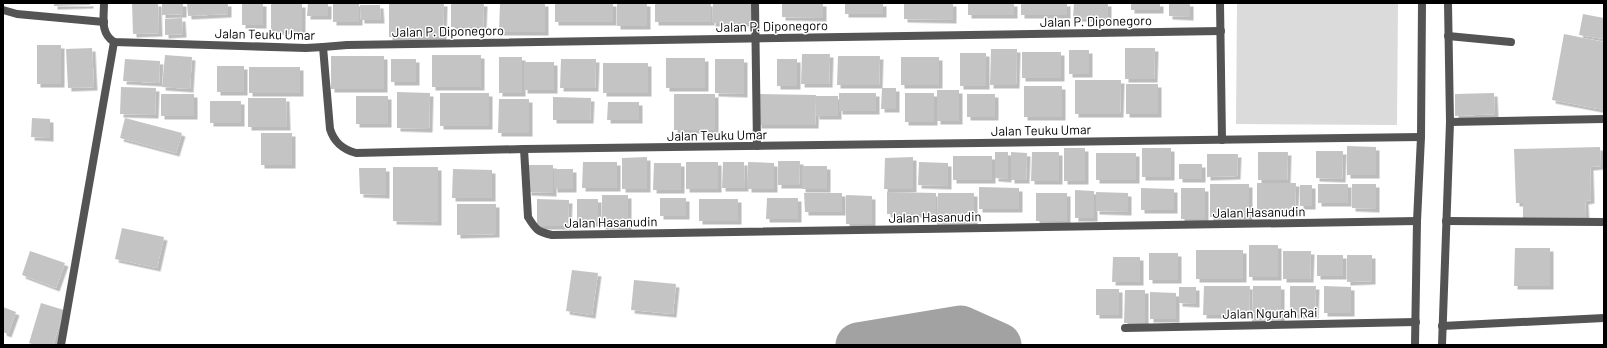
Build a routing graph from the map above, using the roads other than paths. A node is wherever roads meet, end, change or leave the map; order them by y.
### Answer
1 (104, 3) edge
2 (755, 3) edge
3 (1220, 3) edge
4 (1422, 3) edge
5 (1448, 3) edge
6 (3, 10) edge
7 (104, 22) junction
8 (1221, 30) junction
9 (1448, 36) junction
10 (756, 38) junction
11 (114, 42) junction
12 (1511, 42) dead end
13 (323, 47) junction
14 (1604, 119) edge
15 (1450, 122) junction
16 (1421, 137) junction
17 (1222, 140) junction
18 (757, 146) junction
19 (524, 149) junction
20 (1417, 221) junction
21 (1446, 221) junction
22 (1604, 222) edge
23 (1604, 318) edge
24 (1416, 322) junction
25 (1442, 326) junction
26 (1125, 328) dead end
27 (60, 345) edge
28 (1415, 345) edge
29 (1442, 345) edge

1 - 7 street
2 - 10 street
3 - 8 street
4 - 16 street
5 - 9 street
6 - 7 street
7 - 11 street
8 - 10 street, Jalan P. Diponegoro
8 - 17 street
9 - 12 street
9 - 15 street
10 - 13 street, Jalan P. Diponegoro
10 - 18 street
11 - 13 street, Jalan Teuku Umar
11 - 27 street
13 - 19 street, Jalan Teuku Umar
14 - 15 street
15 - 21 street
16 - 17 street, Jalan Teuku Umar
16 - 20 street
17 - 18 street, Jalan Teuku Umar
18 - 19 street, Jalan Teuku Umar
19 - 20 street, Jalan Hasanudin
20 - 24 street
21 - 22 street
21 - 25 street
23 - 25 street
24 - 26 street, Jalan Ngurah Rai
24 - 28 street
25 - 29 street

